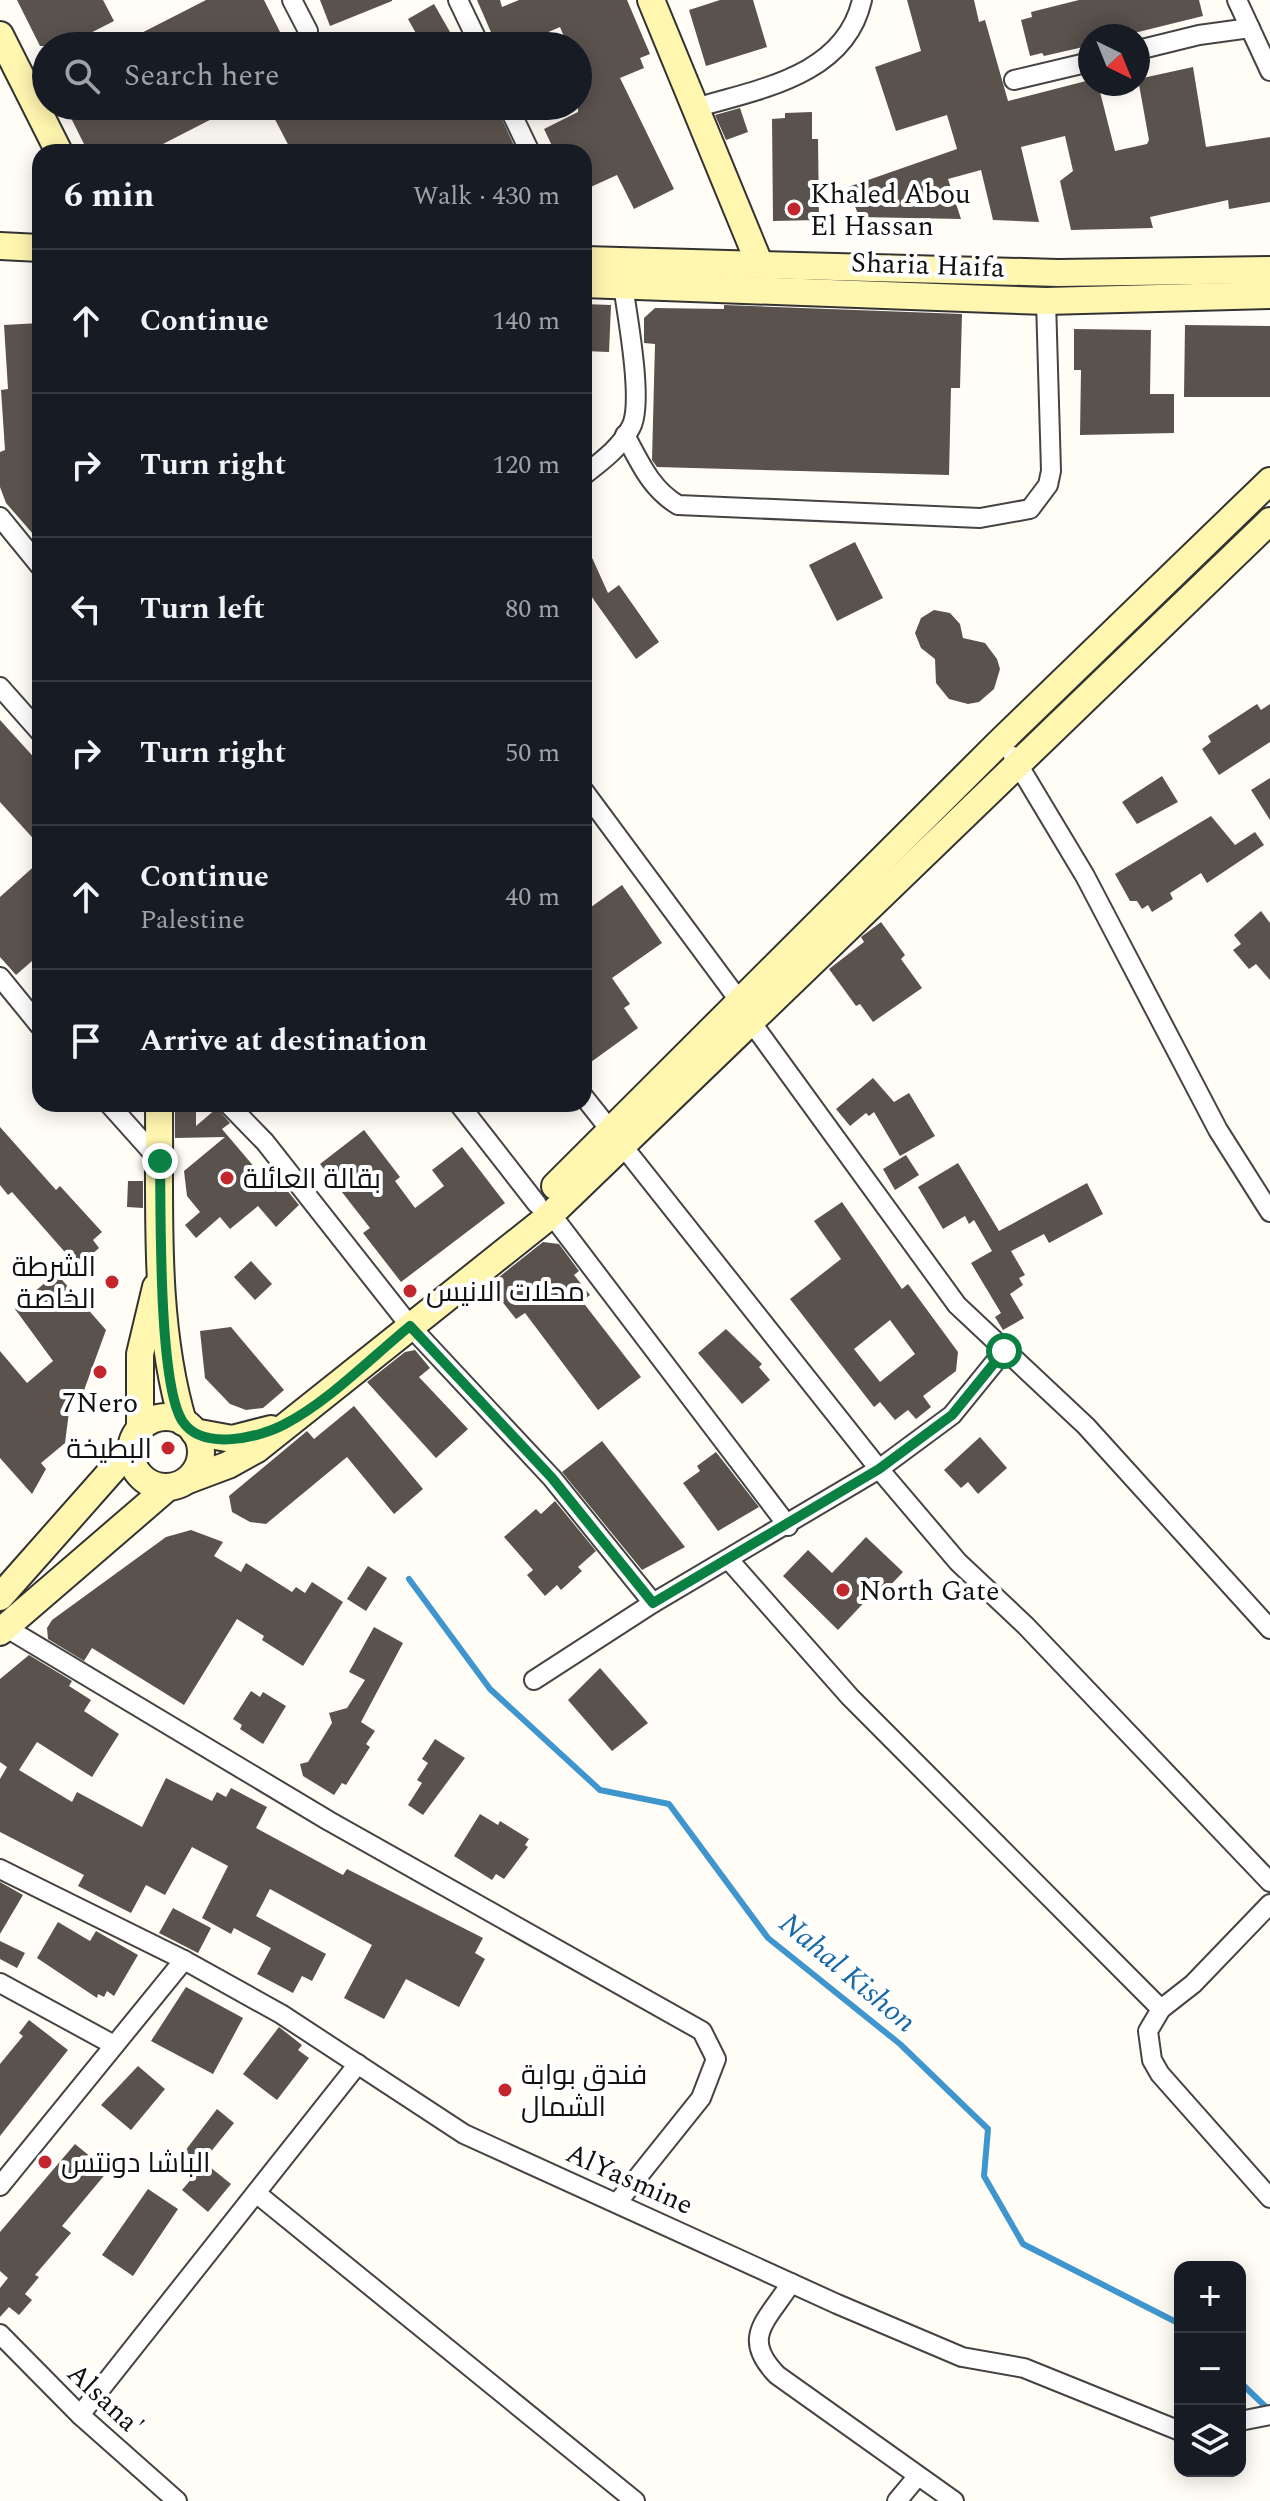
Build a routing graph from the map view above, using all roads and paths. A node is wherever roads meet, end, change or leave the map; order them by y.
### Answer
1 (292, 0) edge
2 (458, 0) edge
3 (651, 0) edge
4 (862, 0) edge
5 (1237, 0) edge
6 (1250, 28) junction
7 (308, 31) dead end
8 (473, 32) edge
9 (0, 35) edge
10 (1150, 47) edge
11 (1078, 65) edge
12 (1270, 71) edge
13 (1014, 80) dead end
14 (32, 98) edge
15 (695, 108) junction
16 (43, 120) edge
17 (515, 120) edge
18 (55, 144) edge
19 (526, 144) edge
20 (0, 246) edge
21 (32, 248) edge
22 (592, 260) edge
23 (760, 265) junction
24 (1270, 270) edge
25 (592, 284) edge
26 (623, 285) junction
27 (1270, 295) edge
28 (1046, 301) junction
29 (625, 435) junction
30 (592, 467) edge
31 (1270, 481) edge
32 (0, 517) edge
33 (1270, 521) edge
34 (32, 556) edge
35 (0, 687) edge
36 (32, 723) edge
37 (1000, 742) junction
38 (1019, 762) junction
39 (592, 802) edge
40 (0, 977) edge
41 (747, 1013) junction
42 (32, 1016) edge
43 (592, 1107) edge
44 (116, 1112) edge
45 (159, 1112) edge
46 (236, 1112) edge
47 (465, 1112) edge
48 (617, 1138) junction
49 (160, 1161) junction
50 (544, 1209) junction
51 (1270, 1212) edge
52 (162, 1273) junction
53 (410, 1326) junction
54 (1004, 1351) junction
55 (286, 1424) junction
56 (188, 1427) junction
57 (135, 1439) junction
58 (879, 1469) junction
59 (177, 1484) junction
60 (788, 1526) junction
61 (729, 1560) junction
62 (0, 1597) edge
63 (653, 1603) junction
64 (1270, 1629) edge
65 (2, 1630) edge
66 (534, 1680) dead end
67 (0, 1869) edge
68 (1270, 1882) edge
69 (1270, 1904) edge
70 (184, 1960) junction
71 (0, 1983) edge
72 (1161, 2009) junction
73 (114, 2045) junction
74 (358, 2064) junction
75 (0, 2186) edge
76 (256, 2193) junction
77 (1270, 2198) edge
78 (617, 2203) junction
79 (791, 2283) junction
80 (0, 2334) edge
81 (80, 2415) junction
82 (1270, 2415) edge
83 (1246, 2420) edge
84 (1174, 2429) edge
85 (917, 2477) junction
86 (177, 2501) edge
87 (635, 2501) edge
88 (897, 2501) edge
89 (954, 2501) edge

1 - 7 street
2 - 8 street
3 - 15 street
4 - 15 street
5 - 6 street
6 - 10 street
6 - 12 street
9 - 14 street
11 - 13 street
15 - 23 street
16 - 18 street
17 - 19 street
20 - 21 street
22 - 23 street
23 - 24 street
25 - 26 street, Sharia Haifa
26 - 28 street, Sharia Haifa
26 - 29 street
27 - 28 street, Sharia Haifa
28 - 29 street
29 - 30 street
31 - 37 street
32 - 34 street
33 - 38 street
35 - 36 street
37 - 38 street
37 - 41 street
38 - 41 street
38 - 51 street
39 - 41 street
40 - 42 street
41 - 48 street
41 - 54 street
43 - 48 street
44 - 49 street
45 - 49 street
46 - 53 street
47 - 50 street
48 - 50 street
48 - 58 street
49 - 52 street
50 - 53 street
50 - 60 street
52 - 56 street
52 - 57 street
53 - 55 street
53 - 63 street
54 - 58 street
54 - 64 street
55 - 56 street
55 - 59 street
56 - 57 street
56 - 59 street
57 - 59 street
57 - 62 street
58 - 60 street
58 - 68 street
59 - 65 street
60 - 61 street
61 - 63 street
61 - 72 street
63 - 66 street
65 - 78 street
67 - 70 street, AlYasmine
69 - 72 street
70 - 73 street
70 - 74 street, AlYasmine
71 - 73 street
72 - 77 street
73 - 75 street
74 - 76 street
74 - 78 street, AlYasmine
76 - 81 street
76 - 87 street
78 - 79 street, AlYasmine
79 - 84 street, AlYasmine
79 - 85 street
80 - 81 street, Alsana'
81 - 86 street, Alsana'
82 - 83 street
85 - 88 street
85 - 89 street

